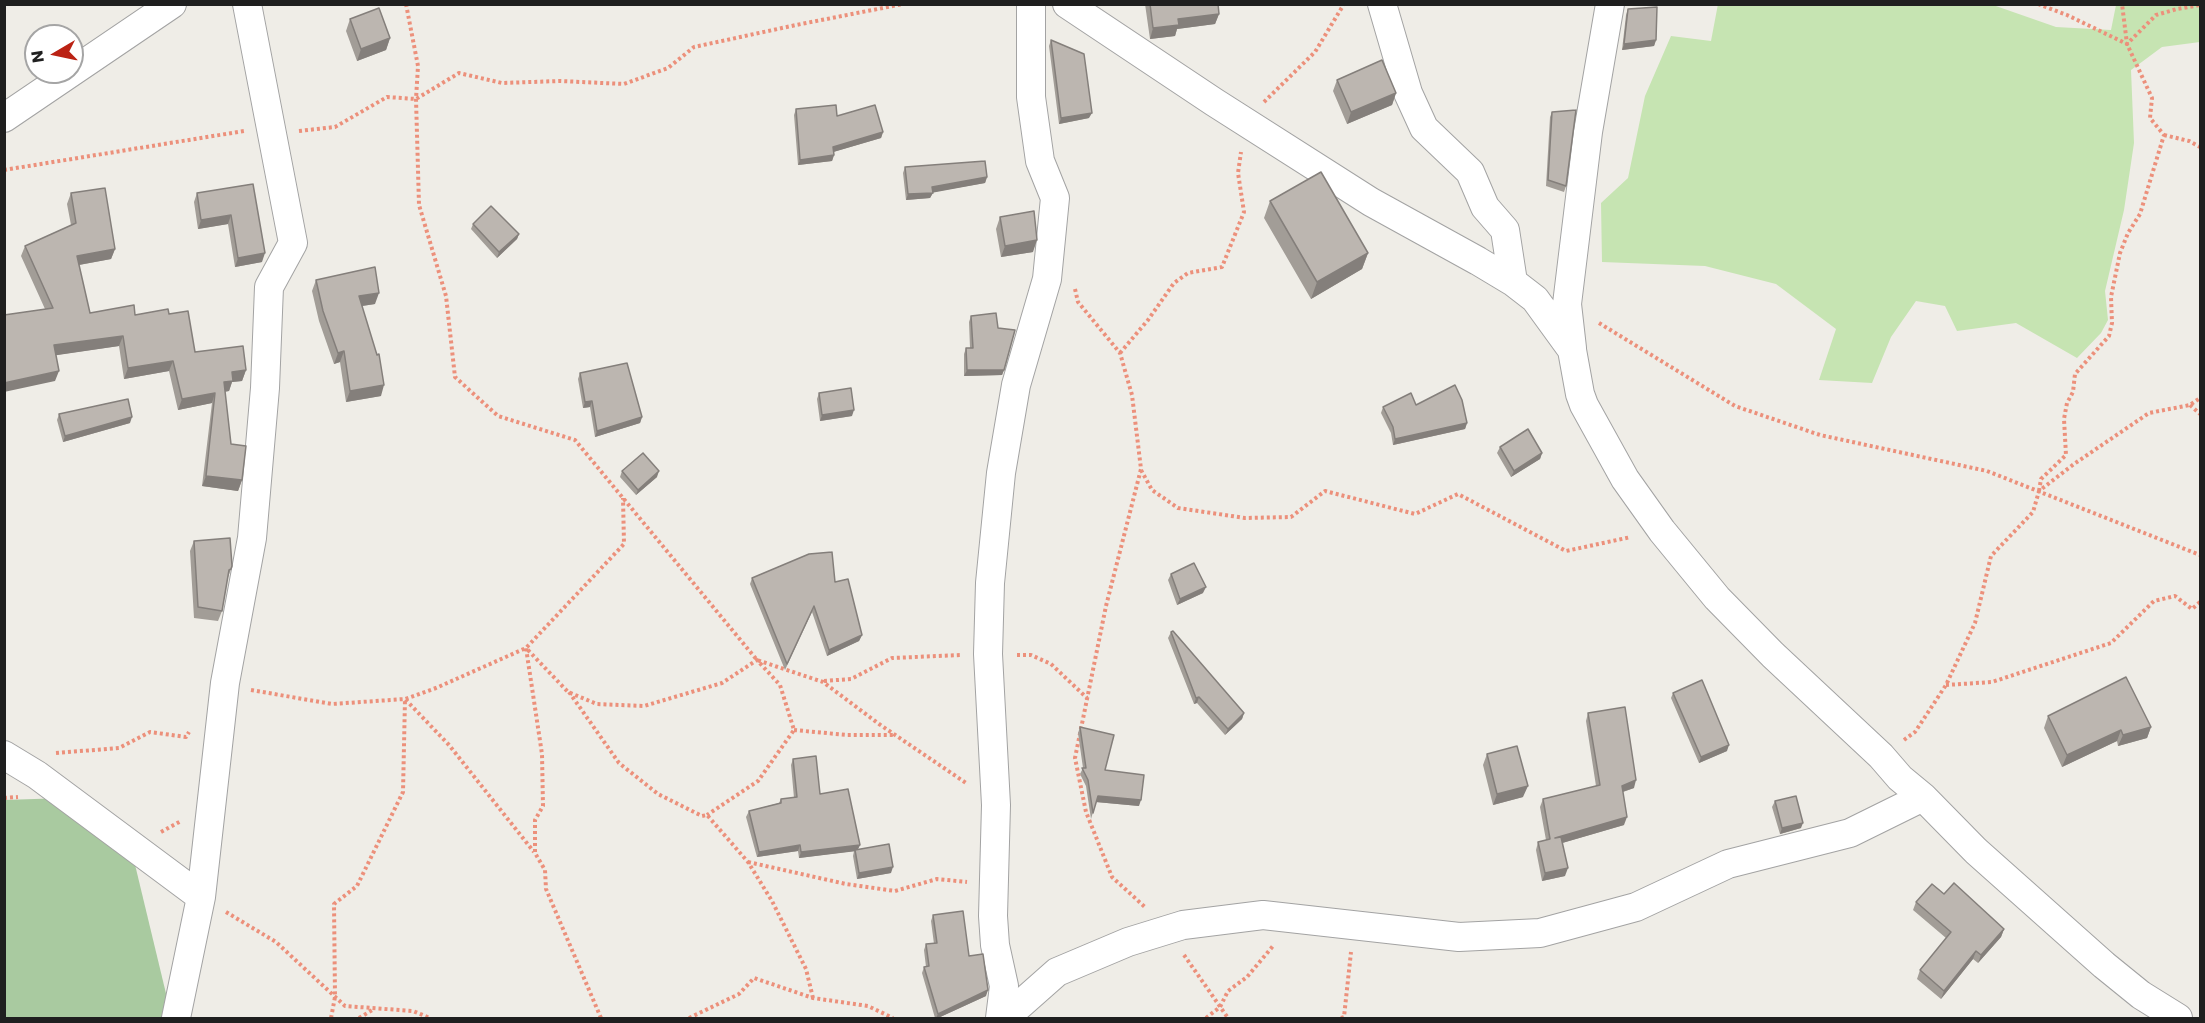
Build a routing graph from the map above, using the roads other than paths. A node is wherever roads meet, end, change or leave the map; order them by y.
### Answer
1 (172, 4) edge
2 (247, 4) edge
3 (1031, 4) edge
4 (1067, 4) edge
5 (1382, 4) edge
6 (1610, 4) edge
7 (4, 118) edge
8 (1513, 282) junction
9 (1572, 350) junction
10 (8, 757) edge
11 (1923, 797) junction
12 (201, 897) junction
13 (176, 1018) edge
14 (1002, 1018) edge
15 (2178, 1018) edge

1 - 7 street
2 - 12 street
3 - 14 street
4 - 8 street
5 - 8 street
6 - 9 street
8 - 9 street
9 - 11 street
10 - 12 street
11 - 14 street
11 - 15 street
12 - 13 street

